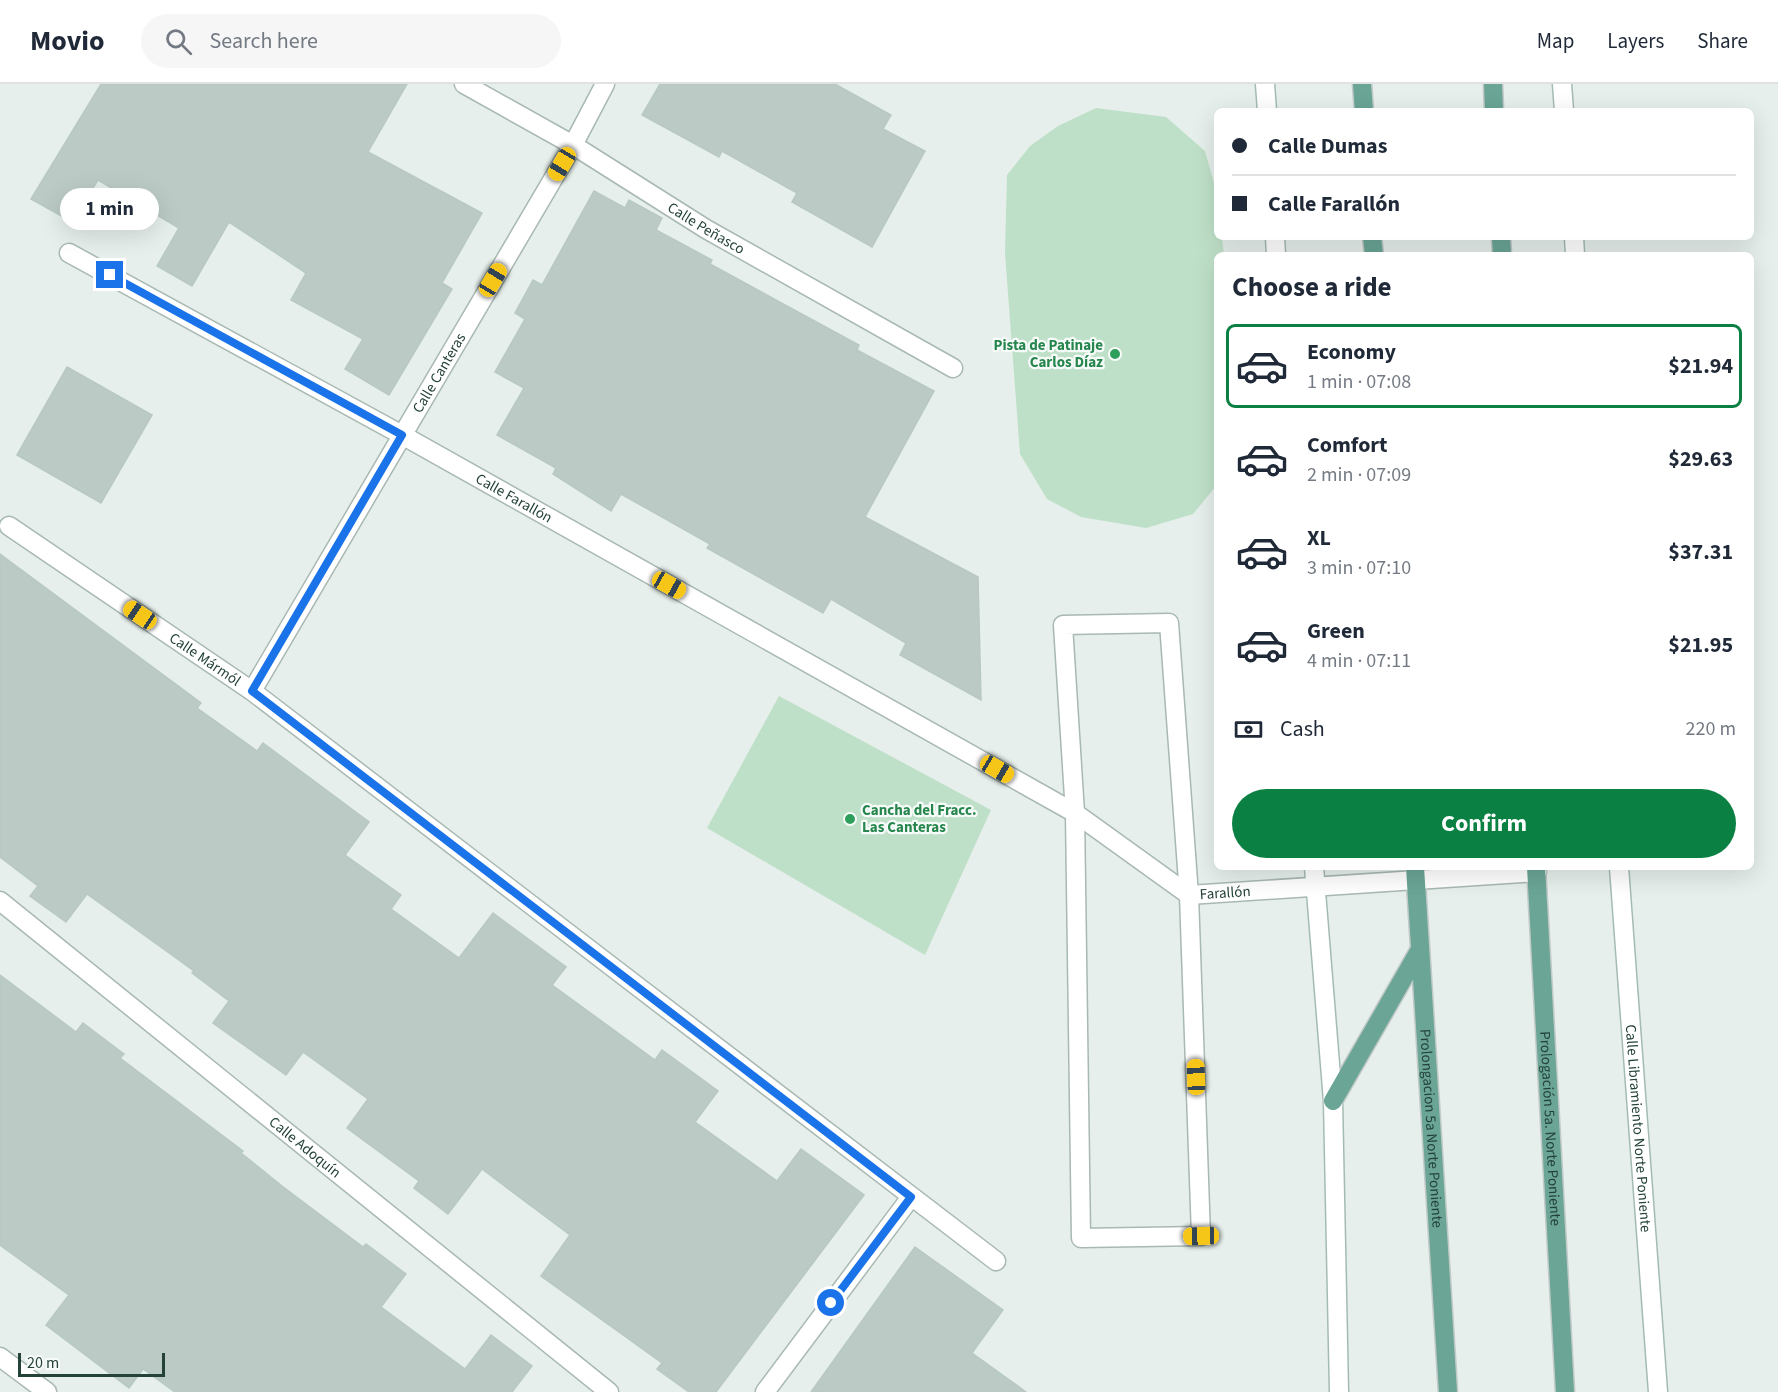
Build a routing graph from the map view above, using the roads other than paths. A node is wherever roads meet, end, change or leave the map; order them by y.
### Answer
1 (464, 84) edge
2 (605, 84) edge
3 (1265, 84) edge
4 (1362, 84) edge
5 (1493, 84) edge
6 (1562, 84) edge
7 (1267, 108) edge
8 (1364, 108) edge
9 (1494, 108) edge
10 (1564, 108) edge
11 (573, 145) junction
12 (69, 252) dead end
13 (953, 368) dead end
14 (402, 435) junction
15 (9, 526) dead end
16 (252, 691) junction
17 (957, 746) joint
18 (1075, 813) junction
19 (1314, 870) edge
20 (1507, 870) edge
21 (1537, 870) edge
22 (1619, 870) edge
23 (1416, 873) edge
24 (1316, 886) junction
25 (1189, 896) junction
26 (0, 901) edge
27 (1419, 951) junction
28 (1333, 1101) junction
29 (911, 1197) junction
30 (996, 1261) dead end
31 (0, 1357) edge
32 (47, 1392) edge
33 (609, 1392) edge
34 (765, 1392) edge
35 (1339, 1392) edge
36 (1448, 1392) edge
37 (1565, 1392) edge
38 (1658, 1392) edge

1 - 11 street, Calle Peñasco
2 - 11 street, Calle Canteras
3 - 7 street
4 - 8 main road
5 - 9 main road
6 - 10 street
11 - 13 street, Calle Peñasco
11 - 14 street, Calle Canteras
12 - 14 street, Calle Farallón
14 - 16 street, Calle Canteras
14 - 17 street, Calle Farallón
15 - 16 street, Calle Mármól
16 - 29 street, Calle Mármól
17 - 18 street, Farallón
18 - 25 street, Farallón
18 - 25 street
18 - 25 street
19 - 24 street
20 - 23 street, Farallón
21 - 37 main road, Prologación 5a. Norte Poniente
22 - 38 street, Calle Libramiento Norte Poniente
23 - 24 street, Farallón
23 - 27 main road, Prolongacion 5a Norte Poniente
24 - 25 street, Farallón
24 - 28 street
26 - 33 street, Calle Adoquín
27 - 28 main road
27 - 36 main road, Prolongacion 5a Norte Poniente
28 - 35 street
29 - 30 street, Calle Mármól
29 - 34 street
31 - 32 street

